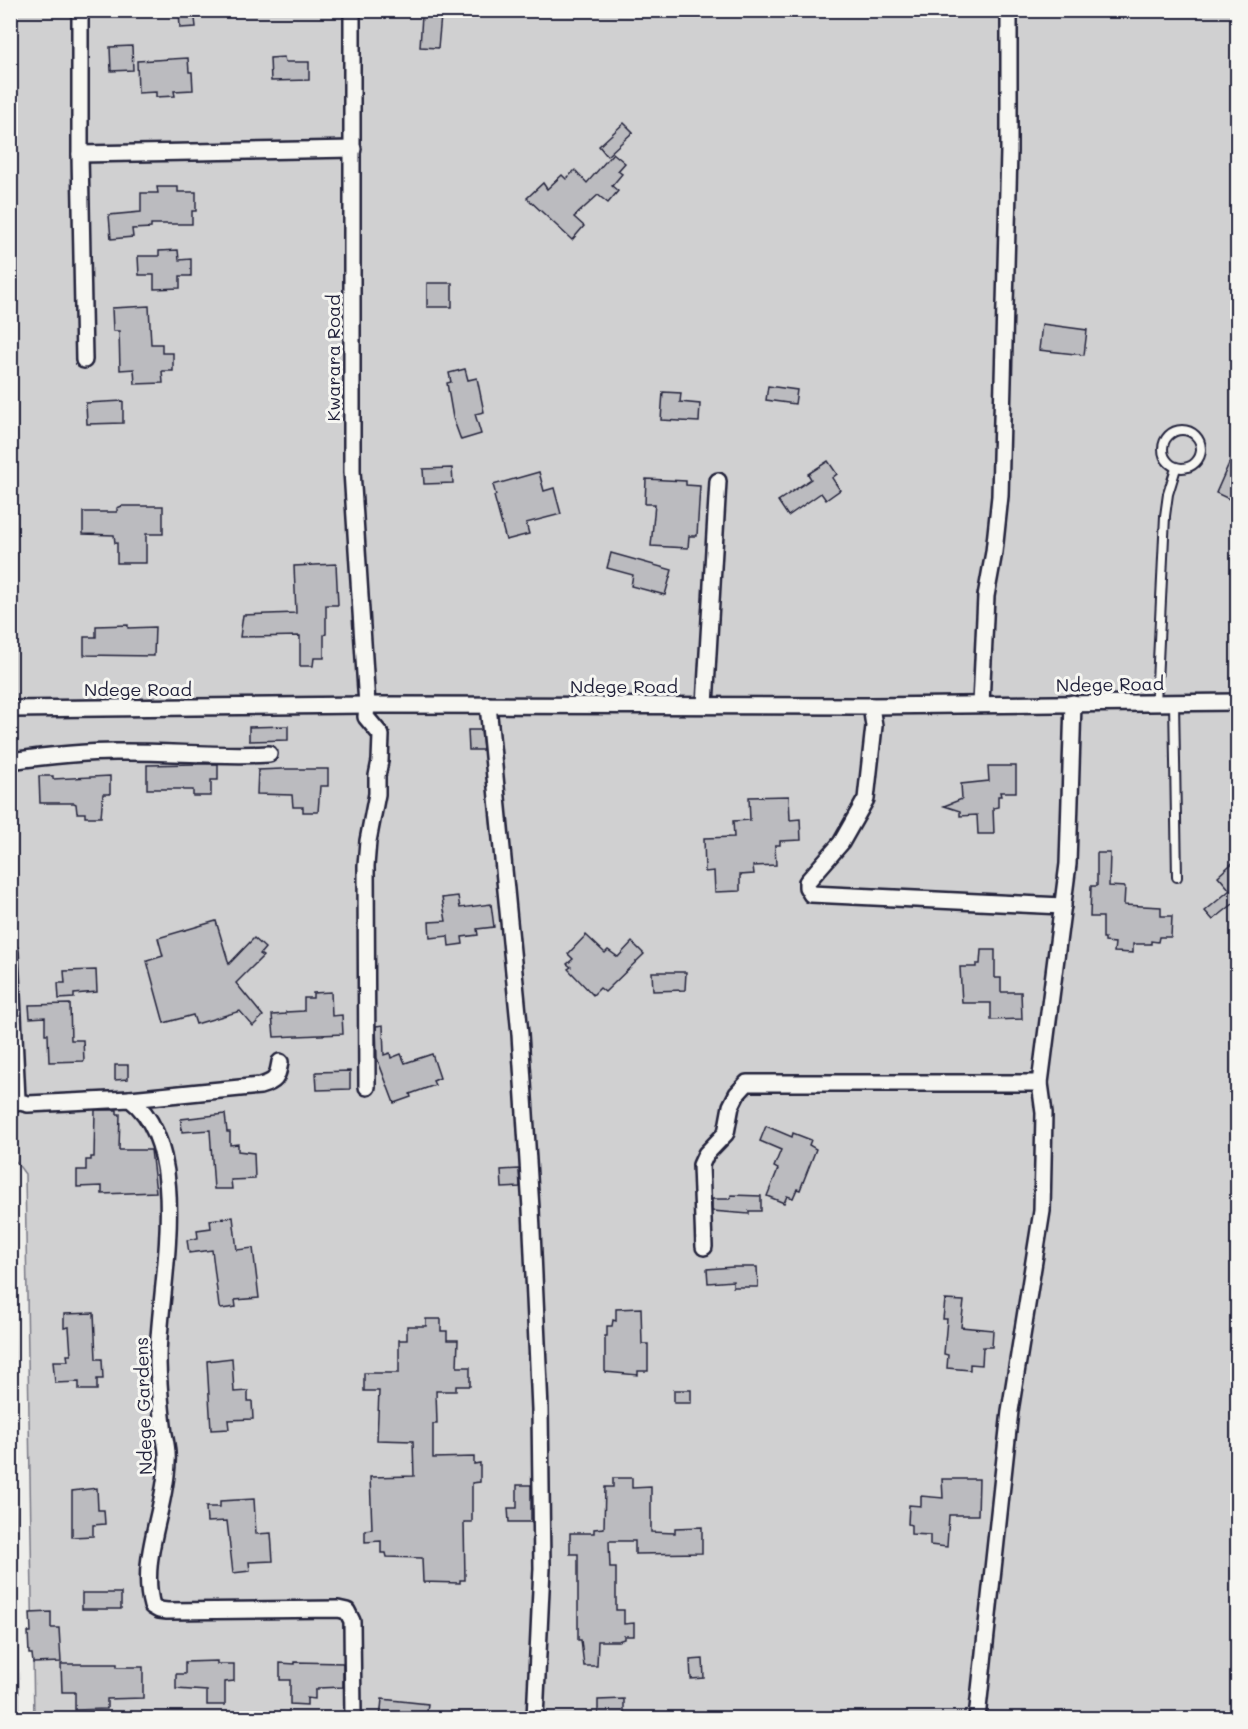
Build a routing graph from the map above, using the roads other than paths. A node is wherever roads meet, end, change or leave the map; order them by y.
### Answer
1 (80, 10) edge
2 (352, 10) edge
3 (1009, 10) edge
4 (353, 149) junction
5 (80, 154) junction
6 (84, 360) dead end
7 (1176, 468) junction
8 (718, 482) dead end
9 (1156, 702) junction
10 (1174, 702) junction
11 (1238, 702) edge
12 (981, 704) junction
13 (1073, 704) junction
14 (367, 705) junction
15 (488, 705) junction
16 (705, 705) junction
17 (871, 706) junction
18 (10, 709) edge
19 (269, 754) dead end
20 (10, 761) edge
21 (1177, 877) dead end
22 (1063, 906) junction
23 (10, 952) edge
24 (280, 1062) dead end
25 (1040, 1083) junction
26 (367, 1087) dead end
27 (130, 1099) junction
28 (704, 1247) dead end
29 (353, 1719) edge
30 (535, 1719) edge
31 (977, 1719) edge

1 - 5 street
2 - 4 street, Kwarara Road
3 - 12 street
4 - 5 street
4 - 14 street, Kwarara Road
5 - 6 street
7 - 7 lane
7 - 9 lane
8 - 16 street
9 - 10 street, Ndege Road
9 - 13 street, Ndege Road
10 - 11 street, Ndege Road
10 - 21 lane
12 - 13 street, Ndege Road
12 - 17 street, Ndege Road
13 - 22 street
14 - 15 street, Ndege Road
14 - 18 street, Ndege Road
14 - 26 street, Kwarara Road
15 - 16 street, Ndege Road
15 - 30 street
16 - 17 street, Ndege Road
17 - 22 street
19 - 20 street
22 - 25 street
23 - 27 street
24 - 27 street
25 - 28 street
25 - 31 street
27 - 29 street, Ndege Gardens

